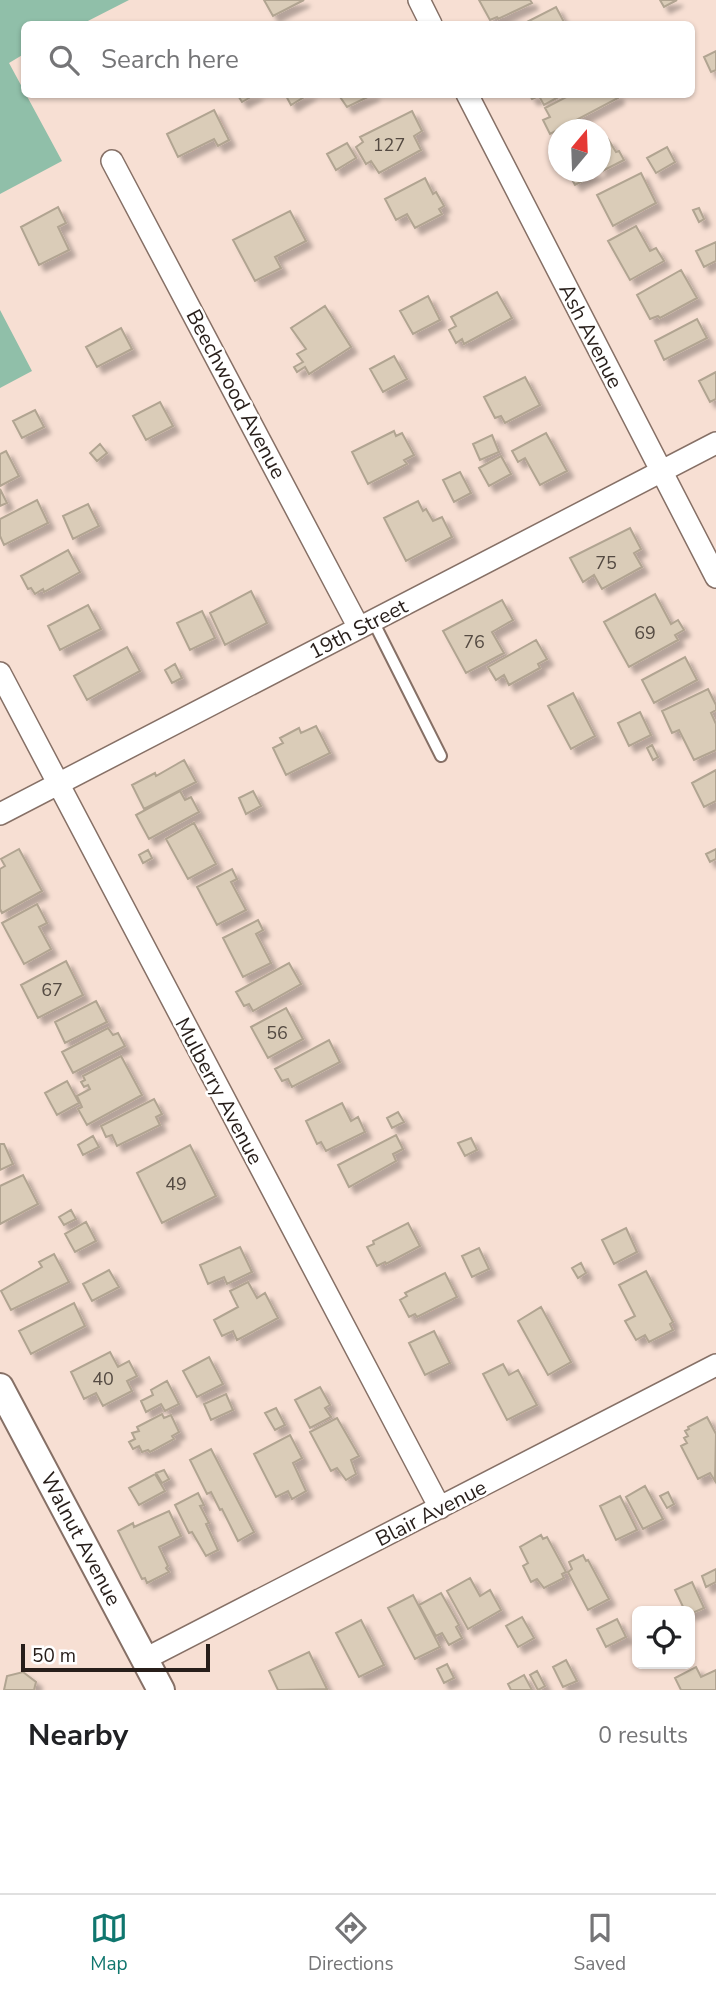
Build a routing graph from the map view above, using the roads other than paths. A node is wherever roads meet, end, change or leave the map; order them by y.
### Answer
1 (419, 0) edge
2 (430, 21) edge
3 (469, 98) edge
4 (112, 161) dead end
5 (716, 443) edge
6 (662, 471) junction
7 (716, 577) edge
8 (366, 624) junction
9 (0, 673) edge
10 (441, 756) dead end
11 (58, 784) junction
12 (0, 814) edge
13 (716, 1366) edge
14 (0, 1387) edge
15 (440, 1508) junction
16 (145, 1659) junction
17 (161, 1690) edge

1 - 2 street
3 - 6 street, Ash Avenue
4 - 8 street, Beechwood Avenue
5 - 6 street, 19th Street
6 - 7 street, Ash Avenue
6 - 8 street, 19th Street
8 - 10 lane, Beechwood Avenue
8 - 11 street, 19th Street
9 - 11 street, Mulberry Avenue
11 - 12 street, 19th Street
11 - 15 street, Mulberry Avenue
13 - 15 street, Blair Avenue
14 - 16 street, Walnut Avenue
15 - 16 street, Blair Avenue
16 - 17 street, Walnut Avenue

